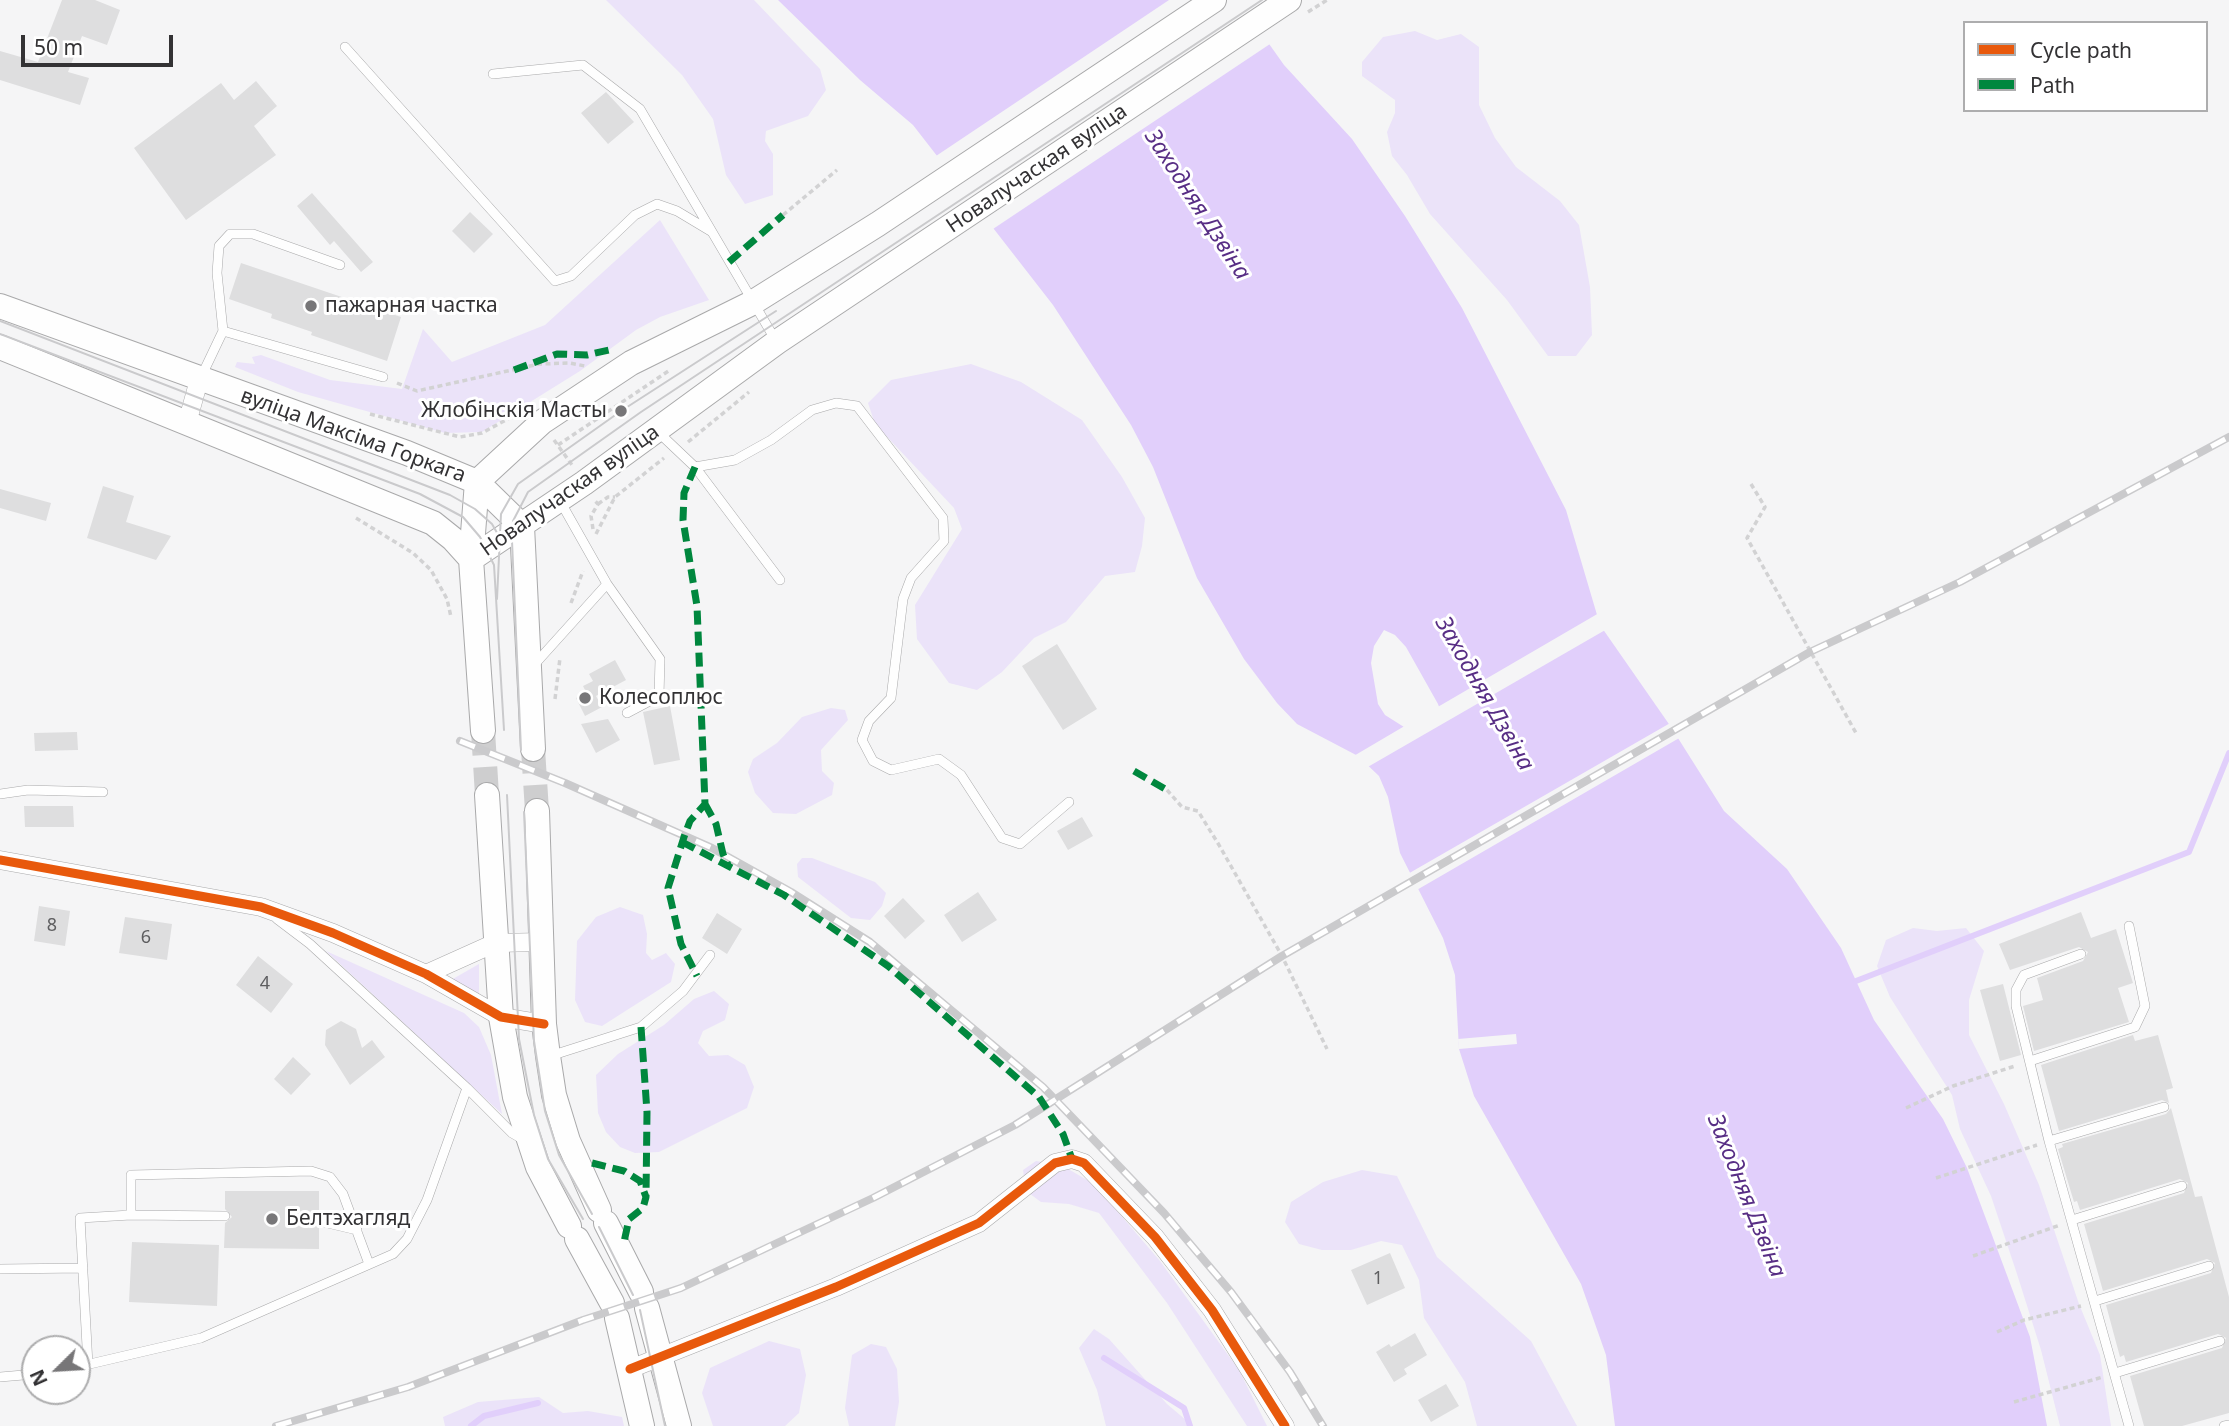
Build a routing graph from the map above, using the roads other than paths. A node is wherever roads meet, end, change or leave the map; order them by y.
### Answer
1 (1214, 0) edge
2 (1289, 0) edge
3 (345, 47) dead end
4 (493, 75) dead end
5 (712, 232) junction
6 (340, 265) dead end
7 (752, 303) junction
8 (0, 306) edge
9 (223, 331) junction
10 (777, 342) junction
11 (0, 347) edge
12 (383, 377) road end
13 (200, 380) junction
14 (187, 423) junction
15 (657, 431) junction
16 (695, 467) junction
17 (477, 482) junction
18 (560, 500) junction
19 (522, 526) junction
20 (471, 559) junction
21 (780, 580) dead end
22 (607, 584) junction
23 (528, 671) junction
24 (627, 713) dead end
25 (483, 730) tunnel mouth
26 (533, 749) tunnel mouth
27 (103, 792) dead end
28 (0, 794) edge
29 (487, 795) tunnel mouth
30 (1069, 802) dead end
31 (537, 811) tunnel mouth
32 (0, 860) edge
33 (261, 907) junction
34 (2129, 926) dead end
35 (542, 942) junction
36 (495, 943) junction
37 (2081, 954) dead end
38 (710, 955) dead end
39 (426, 974) junction
40 (501, 1017) junction
41 (544, 1024) junction
42 (548, 1056) junction
43 (2030, 1061) junction
44 (467, 1088) junction
45 (2164, 1107) dead end
46 (2049, 1141) junction
47 (529, 1144) junction
48 (2182, 1186) dead end
49 (131, 1215) junction
50 (225, 1216) dead end
51 (2072, 1220) junction
52 (318, 1221) dead end
53 (357, 1230) junction
54 (369, 1264) junction
55 (2209, 1266) dead end
56 (83, 1268) junction
57 (0, 1269) edge
58 (2095, 1301) junction
59 (86, 1335) edge
60 (2220, 1341) dead end
61 (662, 1358) junction
62 (91, 1364) edge
63 (630, 1369) junction
64 (2115, 1373) junction
65 (21, 1375) edge
66 (0, 1377) edge
67 (642, 1426) edge
68 (679, 1426) edge
69 (1286, 1426) edge
70 (2129, 1426) edge

1 - 7 main road, Новалучаская вуліца
2 - 10 main road, Новалучаская вуліца
3 - 5 lane
4 - 5 lane
5 - 7 lane
6 - 9 lane
7 - 10 lane
7 - 17 main road, Новалучаская вуліца
8 - 13 main road, вуліца Максіма Горкага
9 - 12 lane
9 - 13 lane
10 - 15 main road, Новалучаская вуліца
11 - 14 main road
13 - 14 street
13 - 17 main road, вуліца Максіма Горкага
14 - 20 main road
15 - 16 lane
15 - 18 main road, Новалучаская вуліца
16 - 21 lane
16 - 30 lane
17 - 19 main road, вуліца Максіма Горкага
17 - 20 main road, Новалучаская вуліца
18 - 19 main road, Новалучаская вуліца
18 - 22 lane
19 - 20 main road, Новалучаская вуліца
19 - 23 main road
20 - 25 main road
22 - 23 lane
22 - 24 lane
23 - 26 main road
27 - 28 lane
29 - 36 main road
31 - 35 main road
32 - 33 street
33 - 39 street
33 - 44 lane
34 - 43 lane
35 - 36 street
35 - 41 main road
36 - 39 street
36 - 40 main road
37 - 43 lane
38 - 42 lane
39 - 40 street
40 - 41 street
40 - 47 main road
41 - 42 main road
42 - 61 main road
43 - 46 lane
44 - 47 lane
44 - 54 lane
45 - 46 lane
46 - 51 lane
47 - 63 main road
48 - 51 lane
49 - 50 lane
49 - 53 lane
49 - 56 lane
51 - 58 lane
52 - 53 lane
53 - 54 lane
54 - 62 lane
55 - 58 lane
56 - 57 lane
56 - 59 lane
58 - 64 lane
60 - 64 lane
61 - 63 street
61 - 68 main road
61 - 69 street
63 - 67 main road
64 - 70 lane
65 - 66 lane

